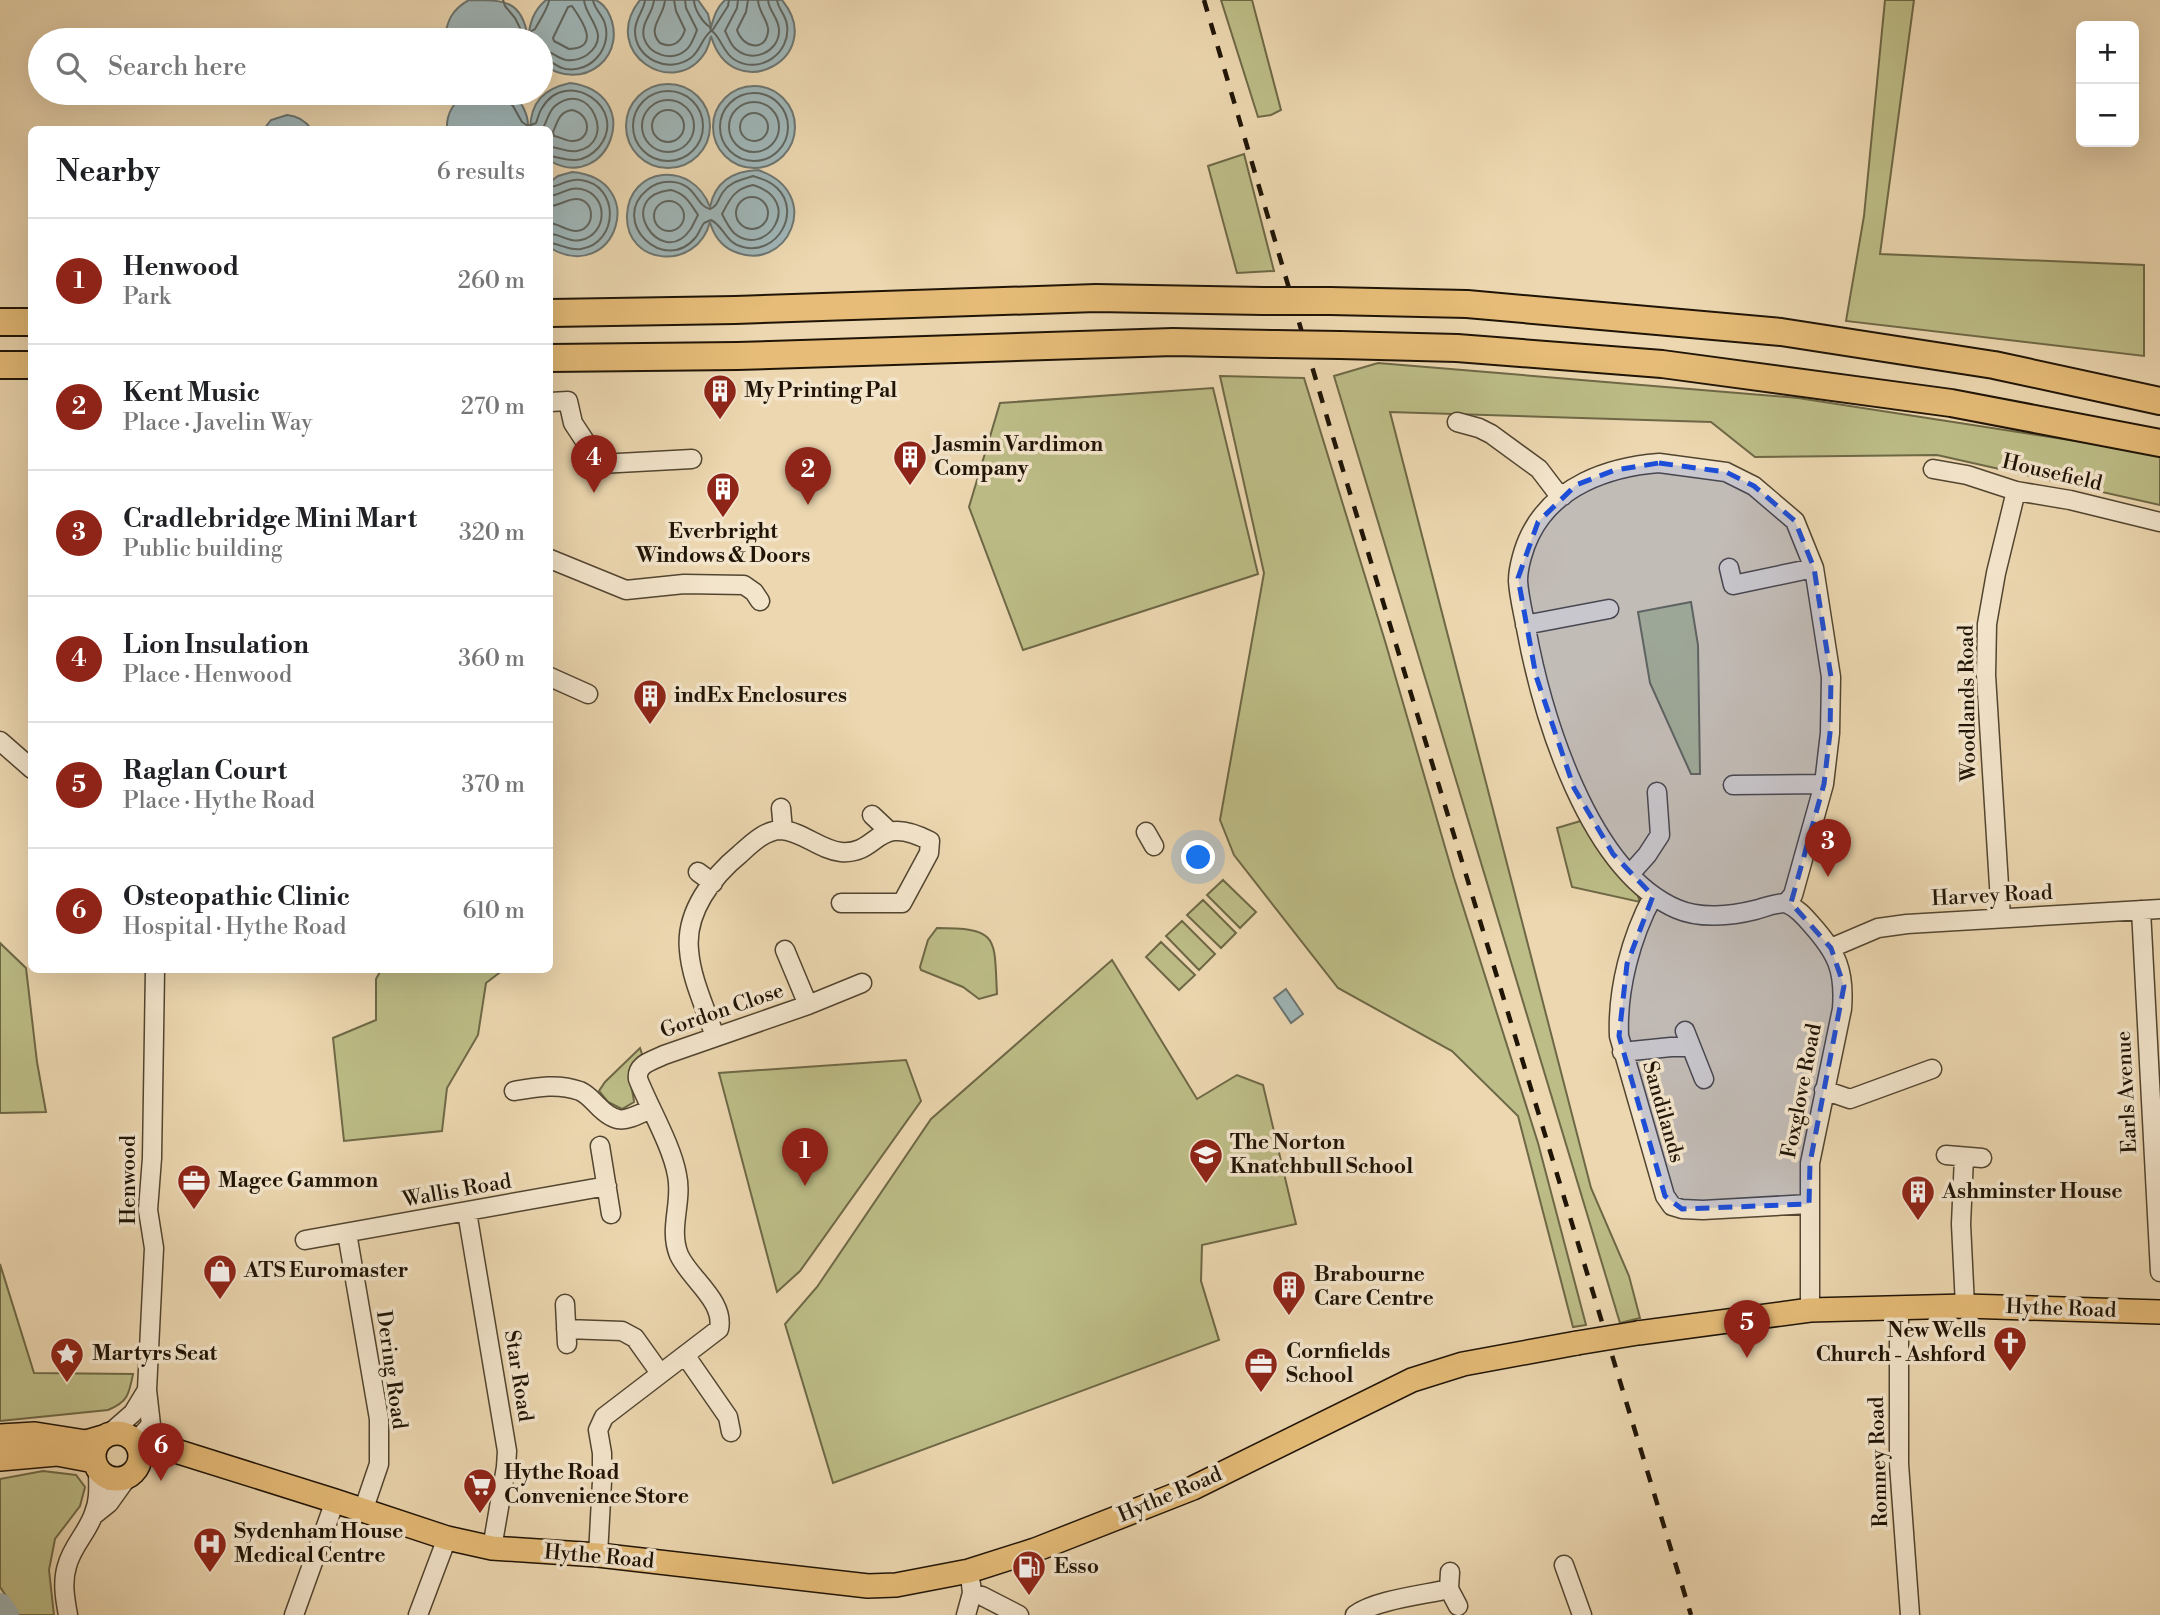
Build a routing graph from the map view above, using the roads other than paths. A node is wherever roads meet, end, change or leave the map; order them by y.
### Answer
1 (553, 313) edge
2 (0, 322) edge
3 (28, 322) edge
4 (553, 358) edge
5 (0, 365) edge
6 (28, 365) edge
7 (2160, 401) edge
8 (553, 402) edge
9 (1464, 429) dead end
10 (2160, 443) edge
11 (692, 459) dead end
12 (1933, 469) dead end
13 (2016, 491) junction
14 (1563, 496) junction
15 (2160, 523) edge
16 (553, 560) edge
17 (1729, 568) dead end
18 (1814, 568) junction
19 (760, 601) dead end
20 (1609, 609) dead end
21 (1525, 625) junction
22 (553, 678) edge
23 (588, 694) dead end
24 (0, 741) edge
25 (28, 766) edge
26 (1824, 784) junction
27 (1733, 785) dead end
28 (1657, 792) dead end
29 (782, 808) dead end
30 (872, 815) dead end
31 (783, 830) junction
32 (888, 831) junction
33 (1630, 874) junction
34 (1653, 896) junction
35 (841, 903) dead end
36 (1786, 904) junction
37 (2160, 909) edge
38 (2141, 910) junction
39 (2001, 918) junction
40 (1832, 948) junction
41 (785, 950) dead end
42 (155, 973) edge
43 (862, 983) dead end
44 (808, 1006) junction
45 (715, 1037) junction
46 (1622, 1052) junction
47 (1932, 1069) dead end
48 (1704, 1079) dead end
49 (1824, 1090) junction
50 (514, 1091) dead end
51 (651, 1109) junction
52 (600, 1146) dead end
53 (1982, 1158) dead end
54 (607, 1186) junction
55 (1809, 1204) junction
56 (467, 1212) junction
57 (611, 1214) dead end
58 (347, 1233) junction
59 (309, 1235) dead end
60 (2160, 1272) edge
61 (565, 1304) dead end
62 (1965, 1306) junction
63 (1899, 1307) junction
64 (1810, 1310) junction
65 (2160, 1312) edge
66 (684, 1355) junction
67 (660, 1373) junction
68 (147, 1390) junction
69 (151, 1424) junction
70 (731, 1432) dead end
71 (0, 1436) edge
72 (106, 1436) junction
73 (173, 1448) junction
74 (135, 1456) junction
75 (0, 1459) edge
76 (96, 1465) junction
77 (335, 1500) junction
78 (363, 1511) junction
79 (94, 1515) junction
80 (447, 1538) junction
81 (492, 1548) junction
82 (598, 1555) junction
83 (1564, 1565) dead end
84 (971, 1582) junction
85 (1458, 1606) dead end
86 (68, 1615) edge
87 (294, 1615) edge
88 (418, 1615) edge
89 (966, 1615) edge
90 (1019, 1615) edge
91 (1355, 1615) edge
92 (1582, 1615) edge
93 (1910, 1615) edge

1 - 7 highway, bridge
2 - 3 highway
4 - 10 highway, bridge
5 - 6 highway
8 - 11 street
9 - 14 street
12 - 13 street, Housefield
13 - 15 street, Housefield
13 - 39 street, Woodlands Road
14 - 18 street
14 - 21 street
16 - 19 street
17 - 18 street
18 - 26 street
20 - 21 street
21 - 33 street
22 - 23 street
24 - 25 street
26 - 27 street
26 - 36 street
28 - 33 street
29 - 31 street
30 - 32 street
31 - 32 street
31 - 45 street
32 - 35 street
33 - 34 street
34 - 36 street
34 - 46 street, Sandilands
36 - 40 street, Foxglove Road
37 - 38 street, Harvey Road
38 - 39 street, Harvey Road
38 - 60 street, Earls Avenue
39 - 40 street, Harvey Road
40 - 49 street, Foxglove Road
41 - 44 street
42 - 68 street, Henwood
43 - 44 street, Gordon Close
44 - 45 street, Gordon Close
45 - 51 street, Gordon Close
46 - 48 street
46 - 55 street, Sandilands
47 - 49 street
49 - 55 street, Foxglove Road
50 - 51 street
51 - 66 street, Gordon Close
52 - 54 street
53 - 62 street
54 - 56 street, Wallis Road
54 - 57 street
55 - 64 street, Foxglove Road
56 - 58 street, Wallis Road
56 - 81 street, Star Road
58 - 59 street, Wallis Road
58 - 78 street, Dering Road
61 - 67 street
62 - 63 main road, Hythe Road
62 - 65 main road, Hythe Road
63 - 64 main road, Hythe Road
63 - 93 street, Romney Road
64 - 84 main road, Hythe Road, bridge
66 - 67 street, Gordon Close
66 - 70 street
67 - 82 street, Gordon Close
68 - 69 street, Henwood
68 - 72 street
69 - 73 street
69 - 74 street
71 - 72 main road
72 - 74 main road
72 - 76 main road
73 - 74 main road, Hythe Road
73 - 77 main road, Hythe Road
74 - 76 main road
74 - 79 street
75 - 76 main road
76 - 79 street
77 - 78 main road, Hythe Road
77 - 87 street
78 - 80 main road, Hythe Road
79 - 86 street
80 - 81 main road, Hythe Road
80 - 88 street
81 - 82 main road, Hythe Road
82 - 84 main road, Hythe Road
83 - 92 street
84 - 89 street
84 - 90 street
85 - 91 street

